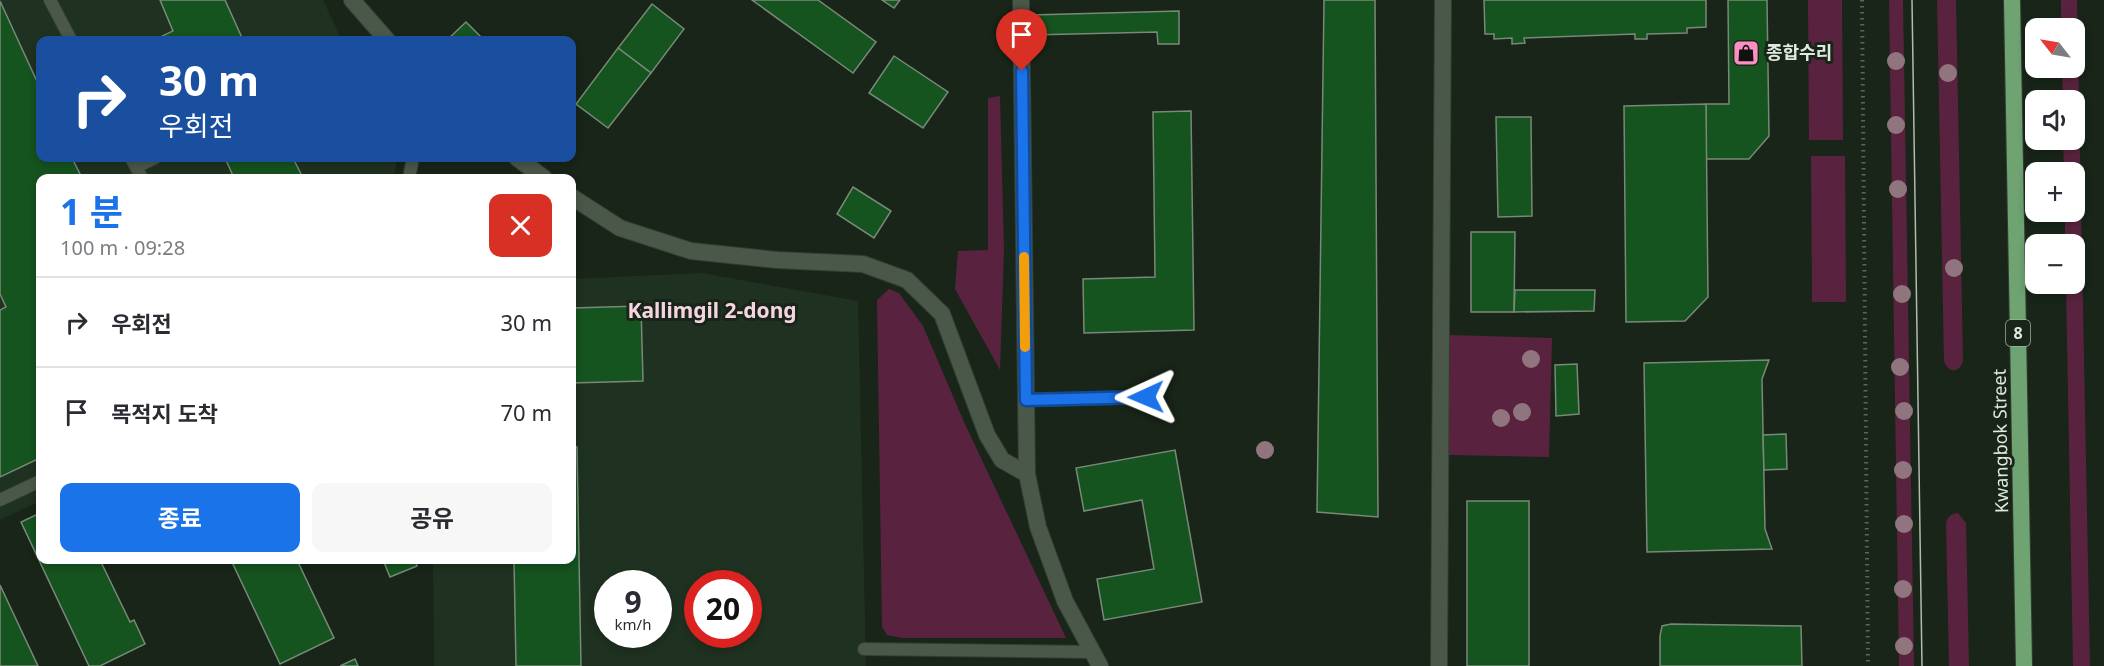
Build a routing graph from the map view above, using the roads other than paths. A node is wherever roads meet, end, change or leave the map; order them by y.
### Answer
1 (50, 0) edge
2 (352, 0) edge
3 (1021, 0) edge
4 (1443, 0) edge
5 (2012, 0) edge
6 (69, 36) edge
7 (382, 36) edge
8 (522, 162) edge
9 (539, 174) edge
10 (576, 200) edge
11 (1146, 397) dead end
12 (1026, 400) junction
13 (1027, 474) junction
14 (36, 483) edge
15 (0, 500) edge
16 (864, 649) dead end
17 (1096, 659) edge
18 (1439, 666) edge
19 (2024, 666) edge

1 - 6 lane
2 - 7 street
3 - 12 street
4 - 18 street
5 - 19 highway, Kwangbok Street / 8
8 - 9 street
10 - 13 street
11 - 12 lane
12 - 13 street
13 - 17 street
14 - 15 lane
16 - 17 lane

